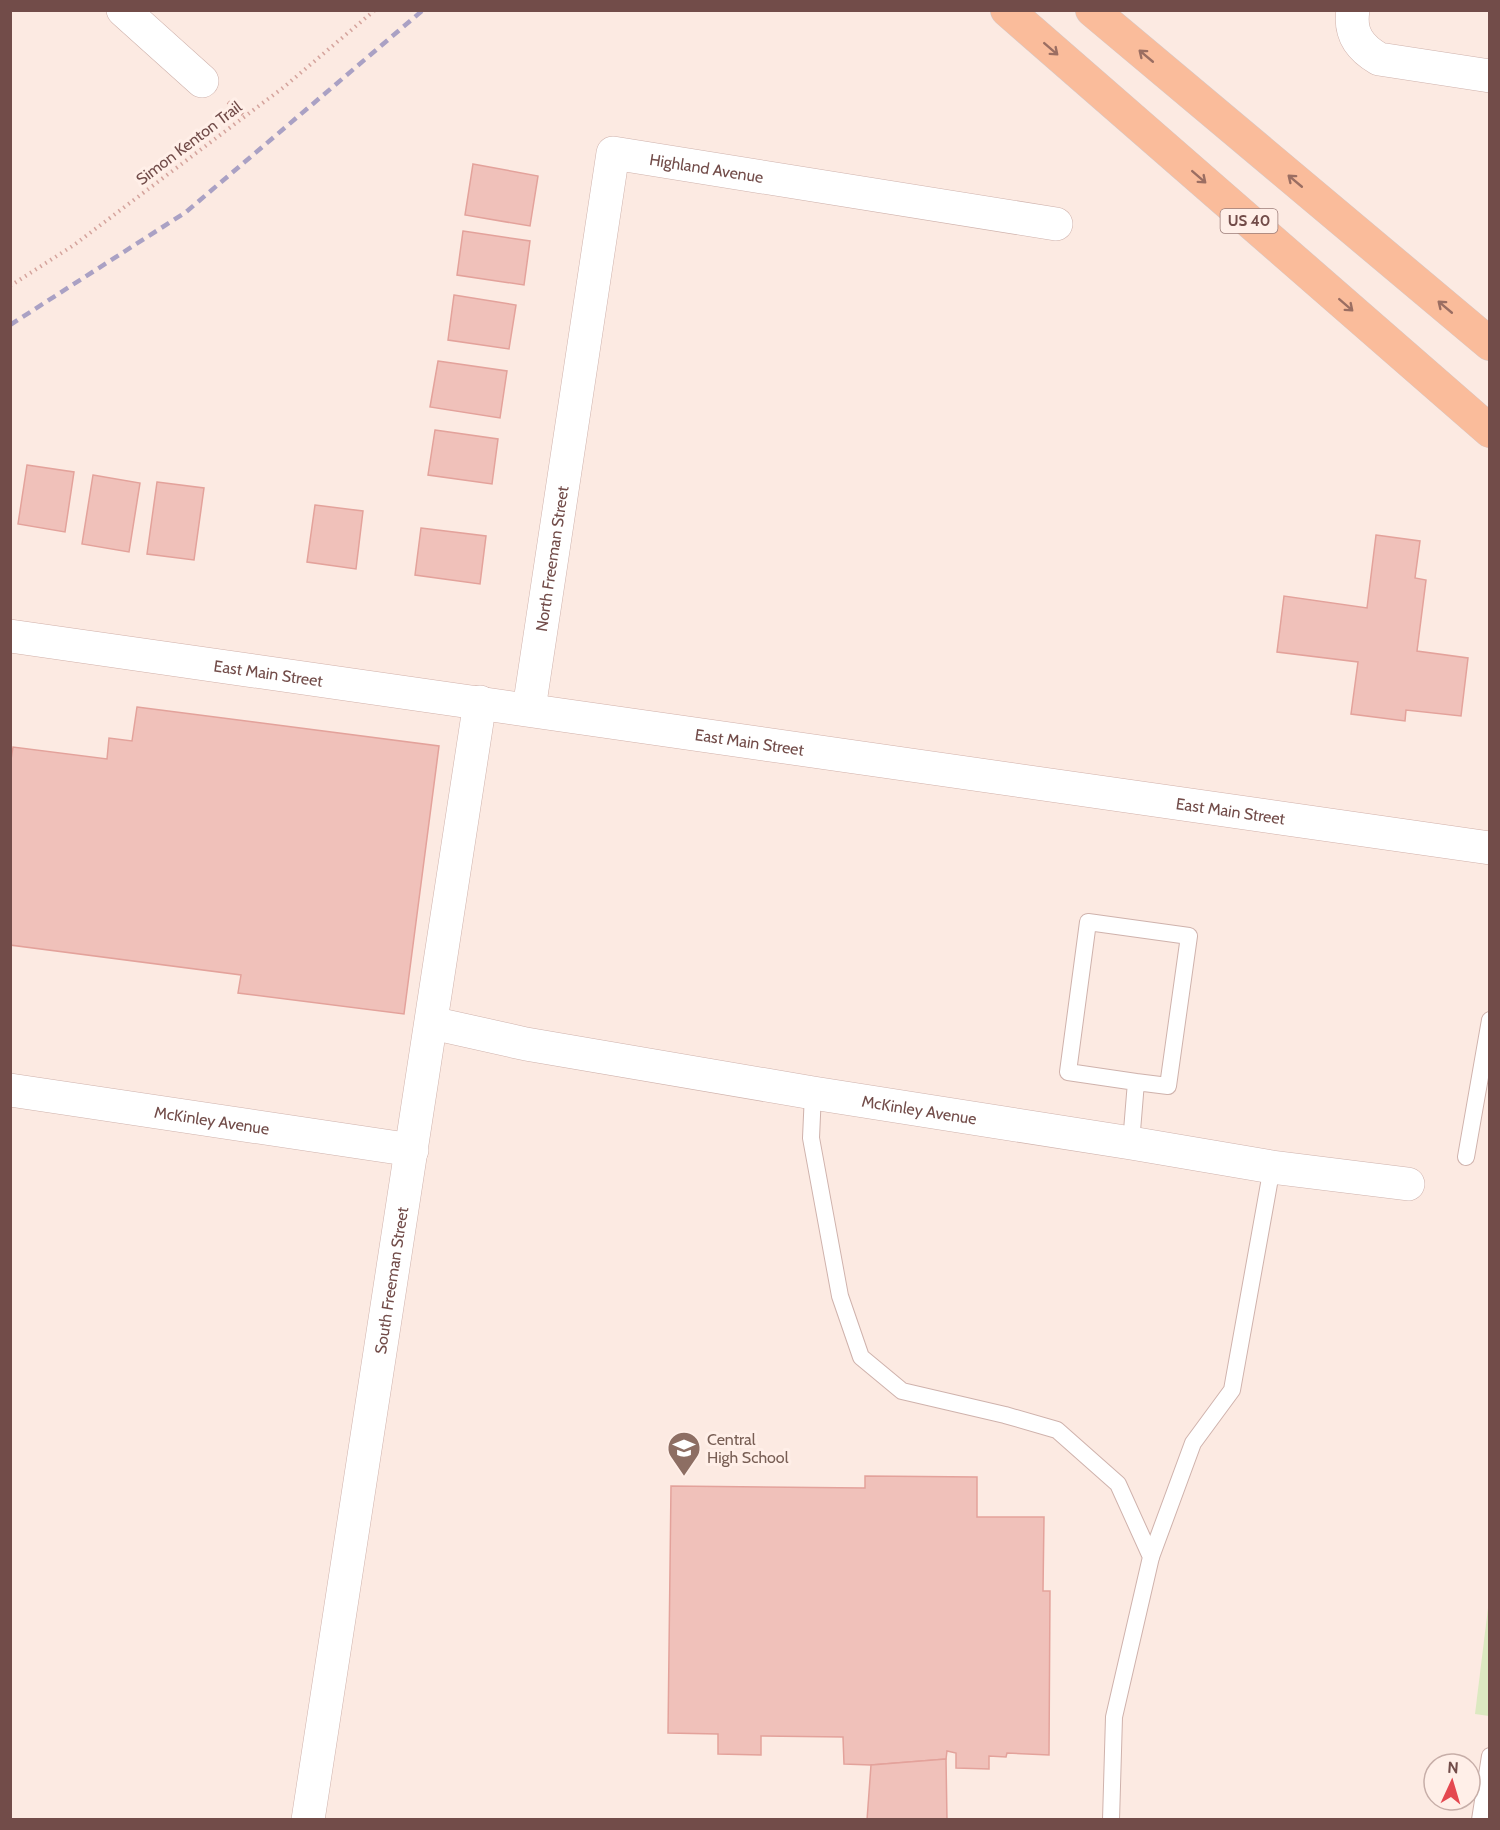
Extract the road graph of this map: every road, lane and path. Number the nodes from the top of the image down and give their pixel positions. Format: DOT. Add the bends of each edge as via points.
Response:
graph roads {
  1 [pos="123,10"];
  2 [pos="375,10"];
  3 [pos="1007,10"];
  4 [pos="1092,10"];
  5 [pos="1353,10"];
  6 [pos="1490,76"];
  7 [pos="202,81"];
  8 [pos="1056,224"];
  9 [pos="10,286"];
  10 [pos="1490,344"];
  11 [pos="574,411"];
  12 [pos="1490,431"];
  13 [pos="10,636"];
  14 [pos="480,702"];
  15 [pos="529,709"];
  16 [pos="1490,848"];
  17 [pos="1489,1022"];
  18 [pos="432,1023"];
  19 [pos="1136,1082"];
  20 [pos="10,1090"];
  21 [pos="813,1093"];
  22 [pos="1131,1143"];
  23 [pos="412,1150"];
  24 [pos="1466,1157"];
  25 [pos="1272,1167"];
  26 [pos="1407,1184"];
  27 [pos="1151,1557"];
  28 [pos="1490,1756"];
  29 [pos="308,1820"];
  30 [pos="1111,1820"];
  31 [pos="1480,1820"];
  1 -- 7 [label="street"];
  2 -- 9 [label="path, Simon Kenton Trail" via="284,87 74,245"];
  3 -- 12 [label="main road, US 40, one-way"];
  10 -- 4 [label="main road, one-way"];
  5 -- 6 [label="street" via="1356,38 1364,50 1379,59"];
  8 -- 11 [label="street, Highland Avenue" via="613,153"];
  11 -- 15 [label="street, North Freeman Street"];
  13 -- 14 [label="street, East Main Street"];
  14 -- 15 [label="street, East Main Street"];
  14 -- 18 [label="street, South Freeman Street"];
  15 -- 16 [label="street, East Main Street"];
  17 -- 24 [label="lane"];
  18 -- 21 [label="street, McKinley Avenue" via="526,1044"];
  18 -- 23 [label="street, South Freeman Street"];
  19 -- 19 [label="lane" via="1168,1086 1189,936 1088,922 1068,1072"];
  19 -- 22 [label="lane"];
  20 -- 23 [label="street, McKinley Avenue"];
  21 -- 22 [label="street, McKinley Avenue"];
  21 -- 27 [label="lane" via="811,1138 840,1296 861,1357 902,1390 1057,1430 1119,1484"];
  22 -- 25 [label="street, McKinley Avenue"];
  23 -- 29 [label="street, South Freeman Street"];
  25 -- 26 [label="street, McKinley Avenue"];
  25 -- 27 [label="lane" via="1232,1390 1193,1443"];
  27 -- 30 [label="lane" via="1114,1718"];
  28 -- 31 [label="lane"];
}
